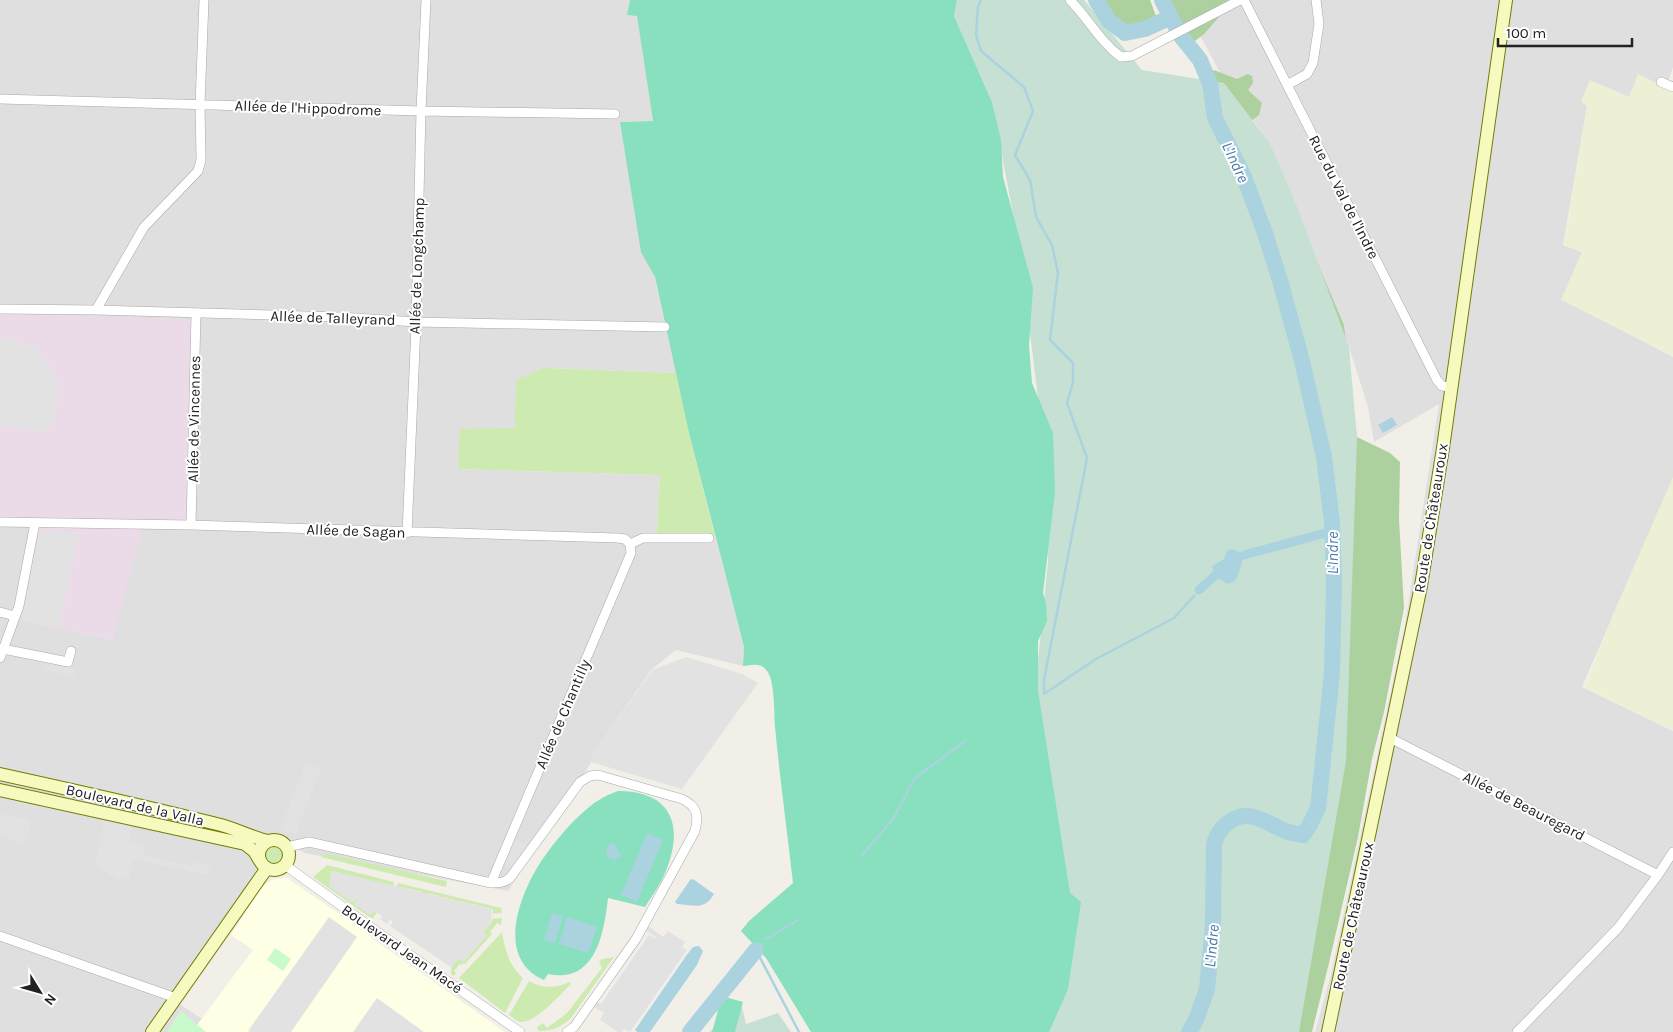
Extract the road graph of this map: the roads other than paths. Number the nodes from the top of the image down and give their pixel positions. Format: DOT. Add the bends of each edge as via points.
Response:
graph roads {
  1 [pos="204,0"];
  2 [pos="426,0"];
  3 [pos="1070,0"];
  4 [pos="1242,0"];
  5 [pos="1316,0"];
  6 [pos="1506,0"];
  7 [pos="1661,82"];
  8 [pos="1287,85"];
  9 [pos="1673,87"];
  10 [pos="0,99"];
  11 [pos="200,104"];
  12 [pos="421,111"];
  13 [pos="615,114"];
  14 [pos="0,310"];
  15 [pos="96,310"];
  16 [pos="196,313"];
  17 [pos="416,322"];
  18 [pos="665,327"];
  19 [pos="1450,388"];
  20 [pos="0,522"];
  21 [pos="35,523"];
  22 [pos="191,525"];
  23 [pos="407,533"];
  24 [pos="709,538"];
  25 [pos="630,544"];
  26 [pos="0,612"];
  27 [pos="16,616"];
  28 [pos="71,651"];
  29 [pos="2,654"];
  30 [pos="1390,738"];
  31 [pos="0,774"];
  32 [pos="0,790"];
  33 [pos="268,841"];
  34 [pos="287,847"];
  35 [pos="1673,852"];
  36 [pos="264,864"];
  37 [pos="285,865"];
  38 [pos="1658,875"];
  39 [pos="491,883"];
  40 [pos="1,940"];
  41 [pos="176,998"];
  42 [pos="152,1032"];
  43 [pos="520,1032"];
  44 [pos="567,1032"];
  45 [pos="1328,1032"];
  46 [pos="1517,1032"];
  1 -- 11 [label="street"];
  2 -- 12 [label="street, Allée de Longchamp"];
  3 -- 4 [label="street" via="1110,49 1121,57 1132,56"];
  4 -- 8 [label="street, Rue du Val de l'Indre"];
  5 -- 8 [label="street" via="1319,24 1313,63 1307,74"];
  6 -- 19 [label="street, Route de Châteauroux"];
  7 -- 9 [label="street"];
  8 -- 19 [label="street, Rue du Val de l'Indre" via="1437,380"];
  10 -- 11 [label="street, Allée de l'Hippodrome"];
  11 -- 12 [label="street, Allée de l'Hippodrome"];
  11 -- 15 [label="street" via="201,160 198,170 144,228"];
  12 -- 13 [label="street, Allée de l'Hippodrome"];
  12 -- 17 [label="street, Allée de Longchamp"];
  14 -- 15 [label="street, Allée de Talleyrand"];
  15 -- 16 [label="street, Allée de Talleyrand"];
  16 -- 17 [label="street, Allée de Talleyrand"];
  16 -- 22 [label="street, Allée de Vincennes"];
  17 -- 18 [label="street, Allée de Talleyrand"];
  17 -- 23 [label="street, Allée de Longchamp"];
  19 -- 30 [label="street, Route de Châteauroux" via="1421,586"];
  20 -- 21 [label="street, Allée de Sagan"];
  21 -- 22 [label="street, Allée de Sagan"];
  21 -- 27 [label="street"];
  22 -- 23 [label="street, Allée de Sagan"];
  23 -- 25 [label="street, Allée de Sagan" via="617,538"];
  24 -- 25 [label="street, Allée de Sagan" via="643,538"];
  25 -- 39 [label="street, Allée de Chantilly" via="631,553"];
  26 -- 27 [label="street"];
  27 -- 29 [label="street"];
  28 -- 29 [label="street" via="68,662"];
  30 -- 38 [label="street, Allée de Beauregard"];
  30 -- 45 [label="street, Route de Châteauroux"];
  31 -- 33 [label="street, Boulevard de la Valla" via="138,804 233,828"];
  32 -- 36 [label="street, Boulevard de la Valla" via="245,844"];
  33 -- 34 [label="street" via="276,840"];
  33 -- 36 [label="street" via="261,847 259,856"];
  34 -- 37 [label="street" via="289,856"];
  34 -- 39 [label="street" via="308,842"];
  35 -- 38 [label="street"];
  36 -- 37 [label="street" via="276,870"];
  36 -- 41 [label="street"];
  37 -- 43 [label="street, Boulevard Jean Macé"];
  38 -- 46 [label="street" via="1618,928"];
  39 -- 44 [label="street" via="510,878 580,782 590,776 598,774 674,796 695,808 698,822 695,831 636,939 574,1027"];
  40 -- 41 [label="street"];
  41 -- 42 [label="street"];
}
